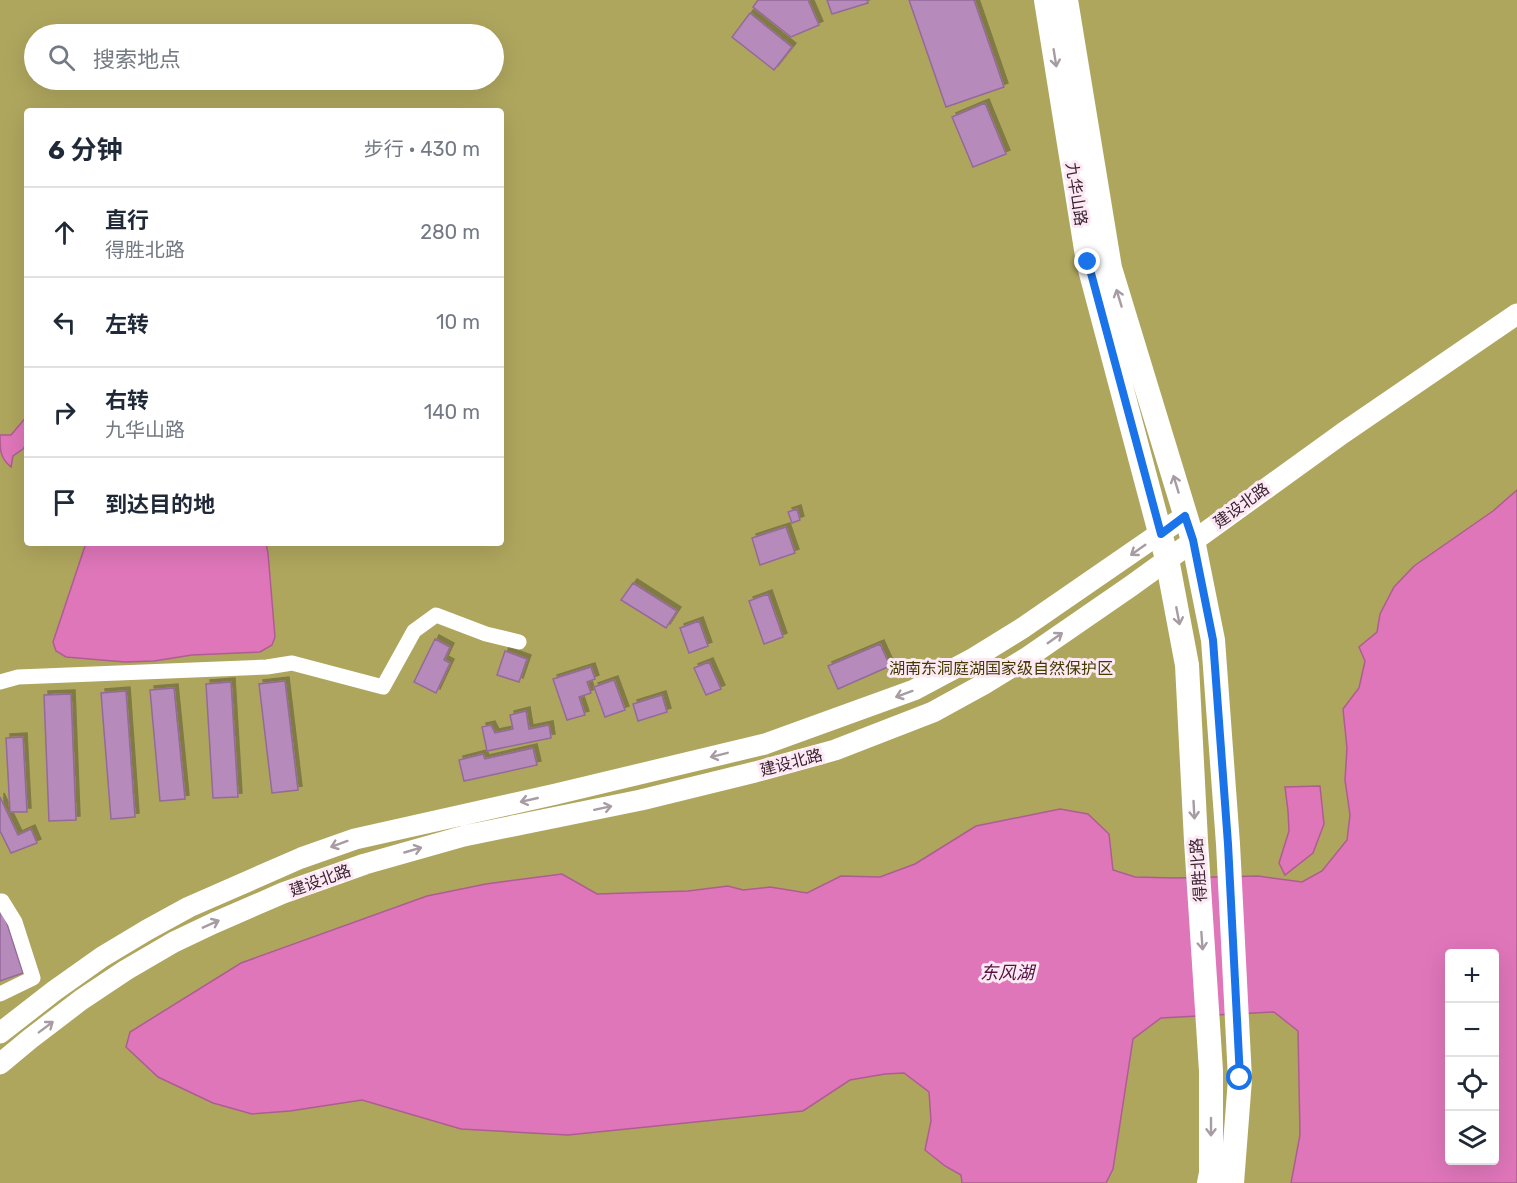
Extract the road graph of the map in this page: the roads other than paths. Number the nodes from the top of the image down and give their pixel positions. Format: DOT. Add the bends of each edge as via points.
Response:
graph roads {
  1 [pos="1046,0"];
  2 [pos="1066,0"];
  3 [pos="1517,314"];
  4 [pos="1185,516"];
  5 [pos="1161,534"];
  6 [pos="1193,540"];
  7 [pos="1167,559"];
  8 [pos="519,642"];
  9 [pos="0,682"];
  10 [pos="0,901"];
  11 [pos="0,994"];
  12 [pos="0,1033"];
  13 [pos="0,1064"];
  14 [pos="1209,1183"];
  15 [pos="1232,1183"];
  1 -- 5 [label="main road, 九华山路, one-way" via="1088,262"];
  4 -- 2 [label="main road, 九华山路, one-way" via="1110,268"];
  3 -- 6 [label="main road, 建设北路"];
  4 -- 5 [label="main road"];
  4 -- 6 [label="main road, 九华山路"];
  5 -- 7 [label="main road, 九华山路"];
  5 -- 12 [label="main road, one-way" via="1021,629 914,690 765,744 355,839 301,858 189,907 147,930 63,984"];
  6 -- 7 [label="main road, 建设北路"];
  6 -- 15 [label="main road, 得胜北路" via="1213,640 1228,844 1240,1078"];
  13 -- 7 [label="main road, 建设北路, one-way" via="126,970 174,942 284,893 365,864 464,836 641,800 835,750 933,712 1028,657"];
  7 -- 14 [label="main road, 得胜北路, one-way" via="1187,665 1211,1071"];
  8 -- 9 [label="street" via="436,615 414,631 383,687 292,663"];
  10 -- 11 [label="street" via="15,922 33,978"];
}
